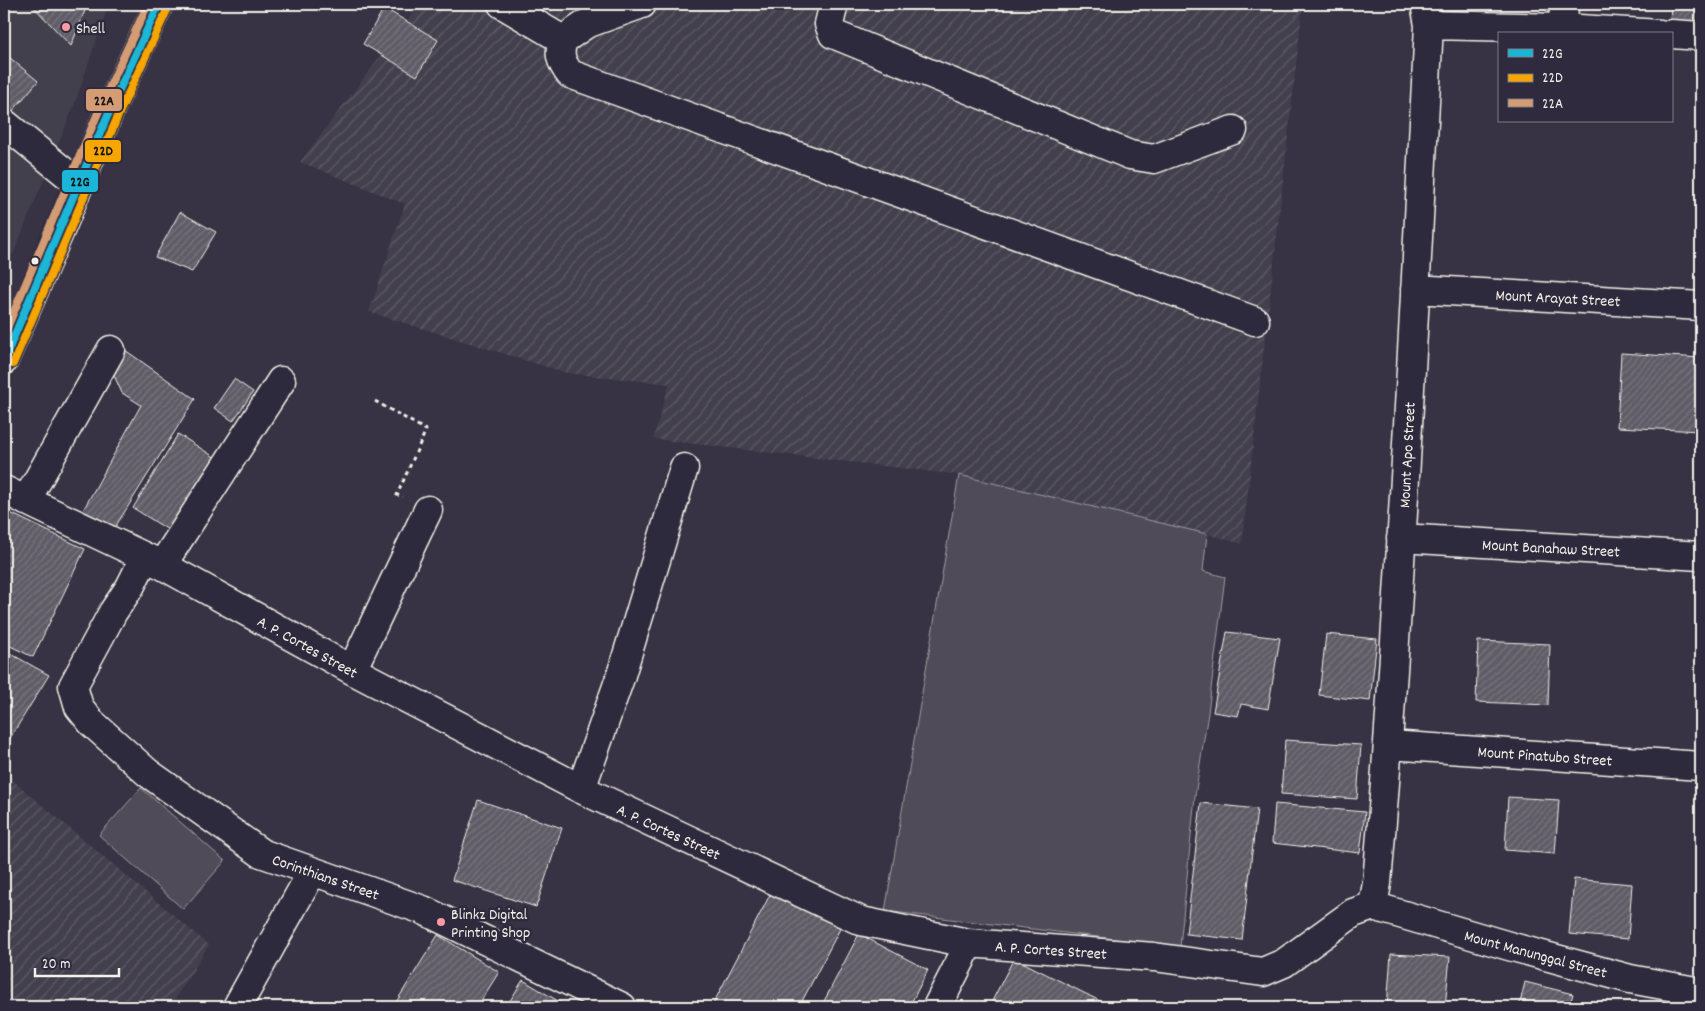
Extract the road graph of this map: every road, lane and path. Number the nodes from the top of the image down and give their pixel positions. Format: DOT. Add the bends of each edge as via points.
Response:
graph roads {
  1 [pos="159,4"];
  2 [pos="502,4"];
  3 [pos="642,4"];
  4 [pos="834,4"];
  5 [pos="1427,14"];
  6 [pos="1564,16"];
  7 [pos="1649,32"];
  8 [pos="1672,34"];
  9 [pos="1701,36"];
  10 [pos="564,40"];
  11 [pos="4,123"];
  12 [pos="1233,130"];
  13 [pos="79,184"];
  14 [pos="1415,288"];
  15 [pos="1701,306"];
  16 [pos="1256,321"];
  17 [pos="111,350"];
  18 [pos="4,360"];
  19 [pos="281,381"];
  20 [pos="375,402"];
  21 [pos="684,468"];
  22 [pos="15,496"];
  23 [pos="428,510"];
  24 [pos="1401,538"];
  25 [pos="1701,556"];
  26 [pos="153,561"];
  27 [pos="352,670"];
  28 [pos="1389,745"];
  29 [pos="1701,766"];
  30 [pos="581,789"];
  31 [pos="312,872"];
  32 [pos="1373,906"];
  33 [pos="968,943"];
  34 [pos="1701,992"];
  35 [pos="237,1007"];
  36 [pos="622,1007"];
  37 [pos="937,1007"];
  1 -- 13 [label="street"];
  2 -- 10 [label="street"];
  3 -- 10 [label="street" via="586,24"];
  4 -- 12 [label="street" via="829,24 833,34 1130,155 1154,159"];
  5 -- 6 [label="street"];
  5 -- 14 [label="street, Mount Apo Street"];
  6 -- 7 [label="street"];
  8 -- 9 [label="street"];
  10 -- 16 [label="street" via="559,51 570,74"];
  11 -- 13 [label="street"];
  13 -- 18 [label="street"];
  14 -- 15 [label="street, Mount Arayat Street"];
  14 -- 24 [label="street, Mount Apo Street"];
  17 -- 22 [label="street"];
  19 -- 26 [label="street"];
  20 -- 23 [label="path" via="426,430 398,495"];
  21 -- 30 [label="street" via="621,675"];
  22 -- 26 [label="street, A. P. Cortes Street"];
  23 -- 27 [label="street"];
  24 -- 25 [label="street, Mount Banahaw Street"];
  24 -- 28 [label="street, Mount Apo Street"];
  26 -- 27 [label="street, A. P. Cortes Street"];
  26 -- 31 [label="street, Corinthians Street" via="113,612 73,686 80,707 92,723 148,773 261,854"];
  27 -- 30 [label="street, A. P. Cortes Street"];
  28 -- 29 [label="street, Mount Pinatubo Street"];
  28 -- 32 [label="street, Mount Apo Street"];
  30 -- 33 [label="street, A. P. Cortes Street" via="861,921"];
  31 -- 35 [label="street"];
  31 -- 36 [label="street, Corinthians Street" via="422,910"];
  32 -- 33 [label="street, A. P. Cortes Street" via="1353,913 1284,963 1263,972 1154,957"];
  32 -- 34 [label="street, Mount Manunggal Street" via="1630,979"];
  33 -- 37 [label="street"];
}
